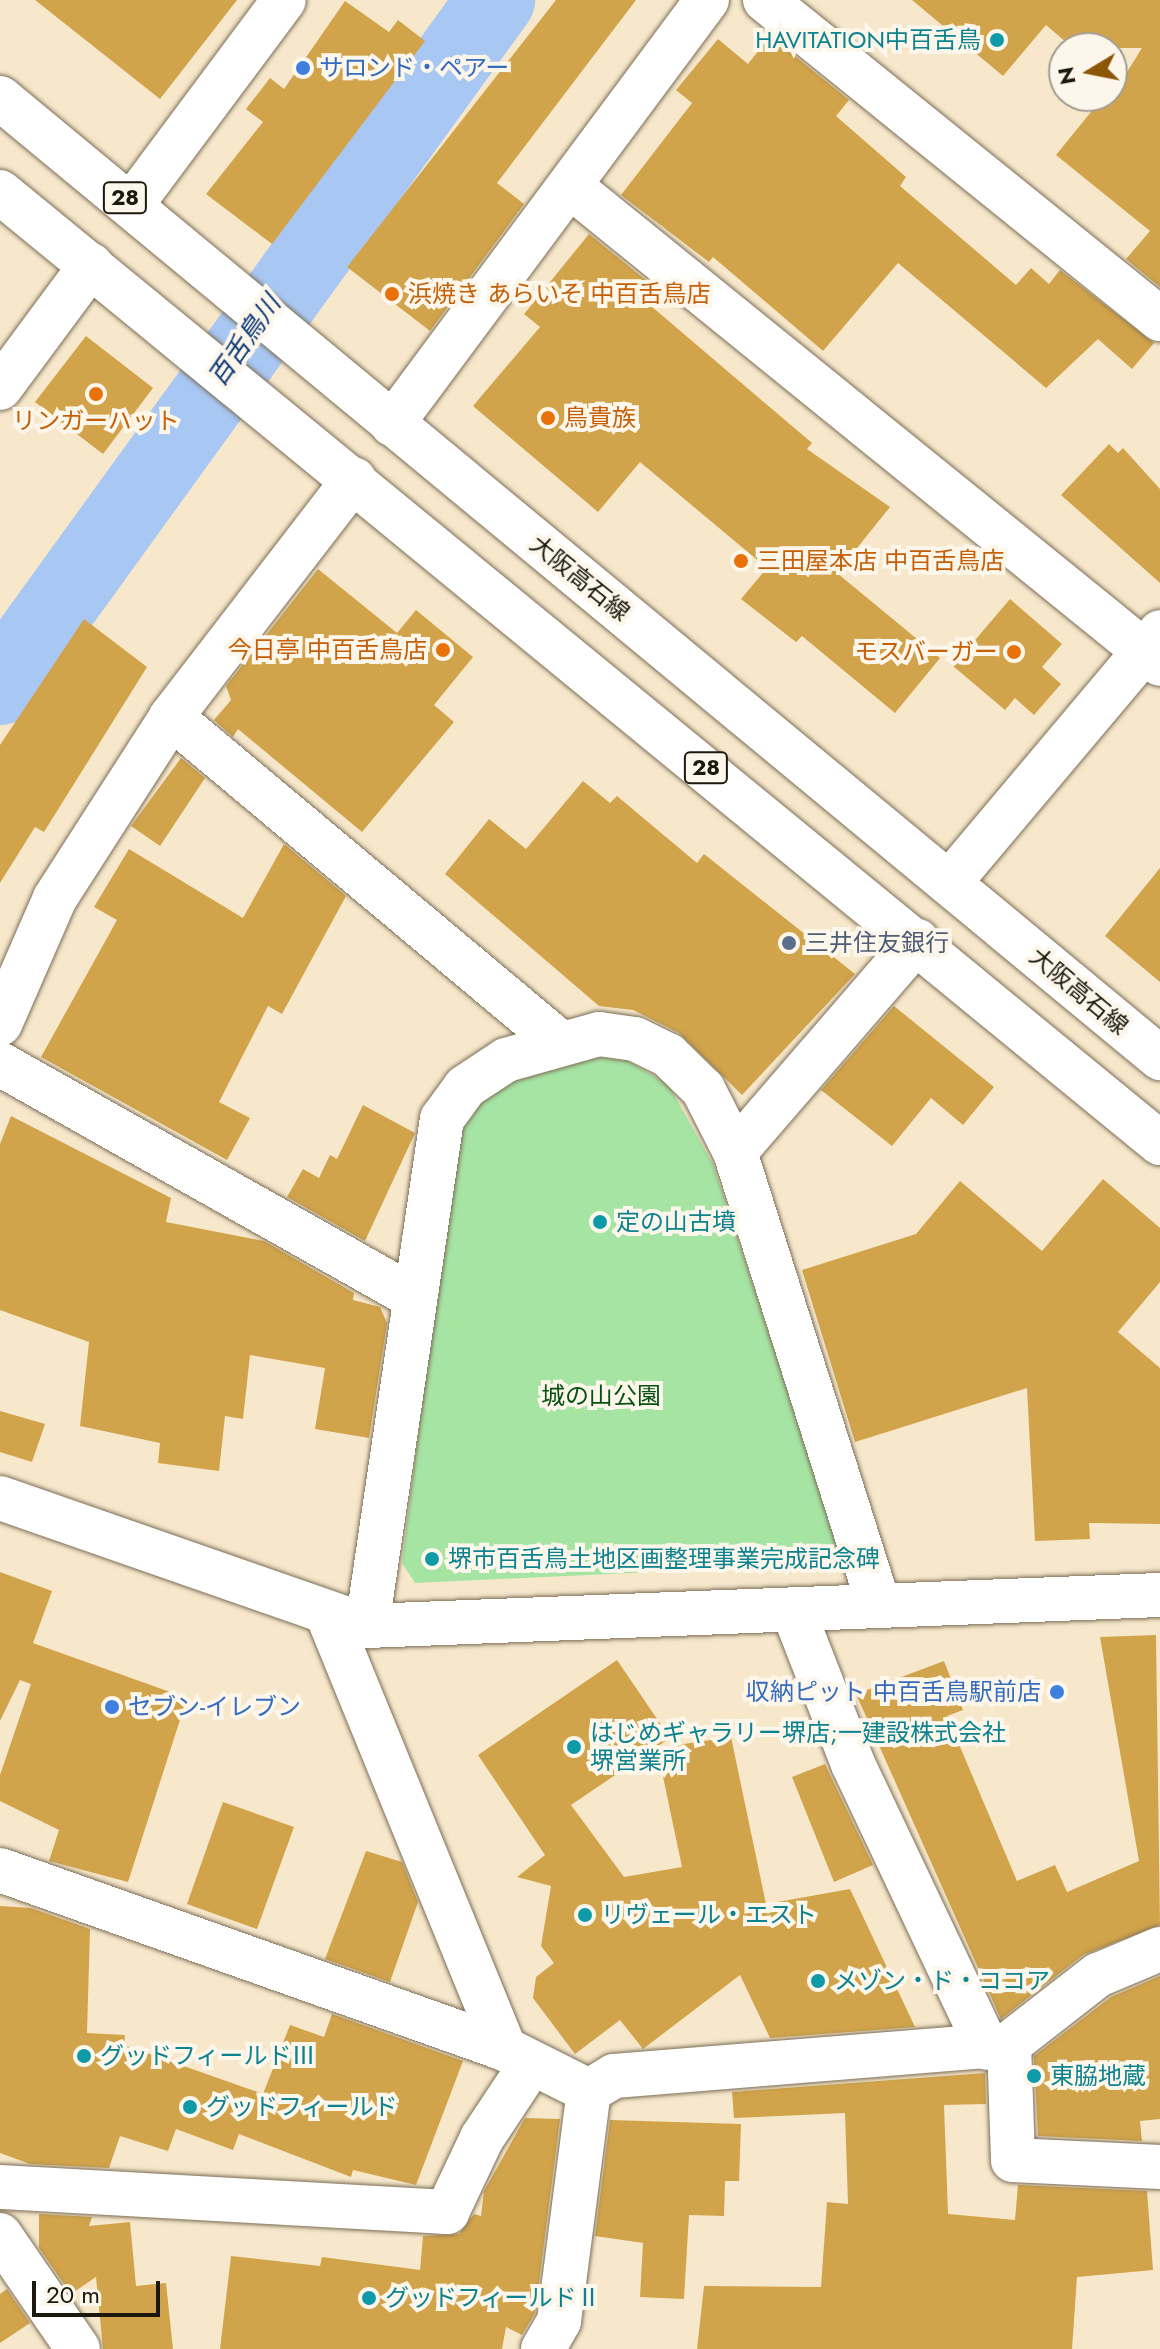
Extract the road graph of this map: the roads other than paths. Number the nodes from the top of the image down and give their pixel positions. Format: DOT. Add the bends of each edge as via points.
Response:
graph roads {
  1 [pos="284,0"];
  2 [pos="707,0"];
  3 [pos="765,0"];
  4 [pos="0,98"];
  5 [pos="570,186"];
  6 [pos="0,192"];
  7 [pos="132,204"];
  8 [pos="91,265"];
  9 [pos="1160,319"];
  10 [pos="0,388"];
  11 [pos="392,424"];
  12 [pos="354,479"];
  13 [pos="1155,649"];
  14 [pos="171,717"];
  15 [pos="949,883"];
  16 [pos="917,941"];
  17 [pos="0,1024"];
  18 [pos="558,1041"];
  19 [pos="1160,1058"];
  20 [pos="0,1064"];
  21 [pos="1160,1143"];
  22 [pos="735,1152"];
  23 [pos="415,1298"];
  24 [pos="0,1498"];
  25 [pos="1160,1595"];
  26 [pos="879,1606"];
  27 [pos="793,1610"];
  28 [pos="347,1621"];
  29 [pos="0,1870"];
  30 [pos="1160,1949"];
  31 [pos="998,2046"];
  32 [pos="518,2057"];
  33 [pos="589,2091"];
  34 [pos="1160,2167"];
  35 [pos="0,2187"];
  36 [pos="0,2235"];
  37 [pos="77,2349"];
  38 [pos="543,2349"];
  1 -- 7 [label="street"];
  2 -- 5 [label="street"];
  3 -- 9 [label="street"];
  4 -- 7 [label="street, 大阪高石線 / 28"];
  5 -- 11 [label="street"];
  5 -- 13 [label="street"];
  6 -- 8 [label="street, 28"];
  7 -- 11 [label="street, 大阪高石線 / 28" via="243,304"];
  8 -- 10 [label="street"];
  8 -- 12 [label="street, 28"];
  11 -- 15 [label="street, 大阪高石線 / 28"];
  12 -- 14 [label="street"];
  12 -- 16 [label="street, 28"];
  13 -- 15 [label="street"];
  14 -- 17 [label="street" via="55,898"];
  14 -- 18 [label="street"];
  15 -- 19 [label="street, 大阪高石線 / 28"];
  16 -- 21 [label="street, 28"];
  16 -- 22 [label="street"];
  18 -- 22 [label="street" via="611,1036 668,1055 703,1089"];
  18 -- 23 [label="street" via="506,1060 465,1087 442,1119"];
  20 -- 23 [label="street"];
  22 -- 26 [label="street"];
  23 -- 28 [label="street"];
  24 -- 28 [label="street"];
  25 -- 26 [label="street"];
  26 -- 27 [label="street"];
  27 -- 28 [label="street"];
  27 -- 31 [label="street" via="853,1764"];
  28 -- 32 [label="street"];
  29 -- 32 [label="street"];
  30 -- 31 [label="street" via="1098,1975"];
  31 -- 33 [label="street" via="614,2076"];
  31 -- 34 [label="street" via="1013,2160"];
  32 -- 33 [label="street"];
  32 -- 35 [label="street" via="447,2212"];
  33 -- 38 [label="street" via="559,2321"];
  36 -- 37 [label="street"];
}
